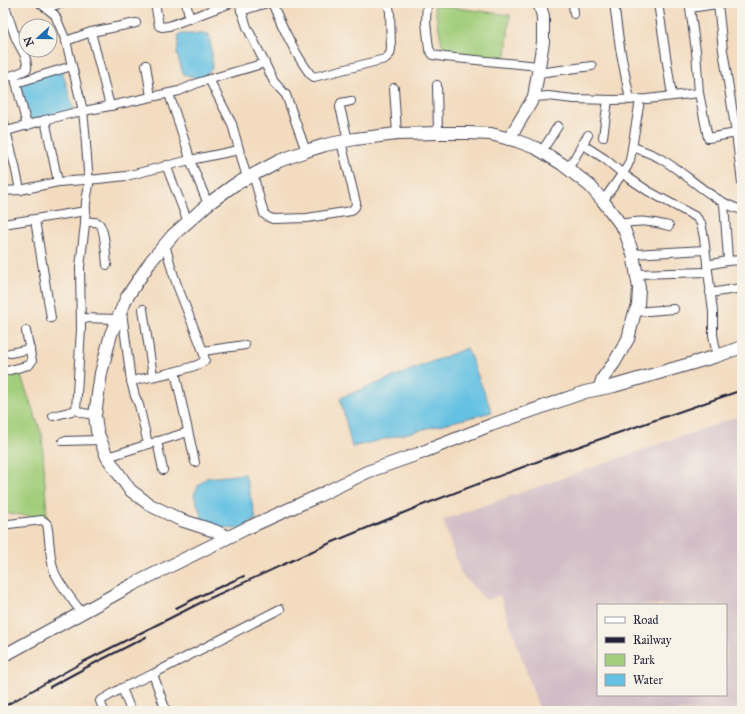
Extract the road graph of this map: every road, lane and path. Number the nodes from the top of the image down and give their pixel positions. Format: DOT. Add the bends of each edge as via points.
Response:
graph roads {
  1 [pos="4,3"];
  2 [pos="64,3"];
  3 [pos="155,3"];
  4 [pos="186,3"];
  5 [pos="231,3"];
  6 [pos="267,3"];
  7 [pos="272,3"];
  8 [pos="388,3"];
  9 [pos="427,3"];
  10 [pos="539,3"];
  11 [pos="573,3"];
  12 [pos="614,3"];
  13 [pos="658,3"];
  14 [pos="721,4"];
  15 [pos="43,5"];
  16 [pos="690,6"];
  17 [pos="240,7"];
  18 [pos="574,14"];
  19 [pos="190,18"];
  20 [pos="136,23"];
  21 [pos="91,32"];
  22 [pos="66,40"];
  23 [pos="265,63"];
  24 [pos="146,65"];
  25 [pos="72,66"];
  26 [pos="592,66"];
  27 [pos="539,70"];
  28 [pos="3,78"];
  29 [pos="15,79"];
  30 [pos="209,80"];
  31 [pos="437,85"];
  32 [pos="394,88"];
  33 [pos="699,93"];
  34 [pos="169,94"];
  35 [pos="672,96"];
  36 [pos="151,97"];
  37 [pos="534,97"];
  38 [pos="608,100"];
  39 [pos="630,100"];
  40 [pos="640,100"];
  41 [pos="351,101"];
  42 [pos="110,106"];
  43 [pos="83,111"];
  44 [pos="45,120"];
  45 [pos="4,126"];
  46 [pos="27,126"];
  47 [pos="558,126"];
  48 [pos="438,132"];
  49 [pos="739,133"];
  50 [pos="397,134"];
  51 [pos="588,135"];
  52 [pos="603,137"];
  53 [pos="509,138"];
  54 [pos="345,141"];
  55 [pos="582,144"];
  56 [pos="633,147"];
  57 [pos="239,150"];
  58 [pos="306,151"];
  59 [pos="542,152"];
  60 [pos="190,160"];
  61 [pos="166,165"];
  62 [pos="568,169"];
  63 [pos="623,174"];
  64 [pos="250,176"];
  65 [pos="89,180"];
  66 [pos="58,182"];
  67 [pos="742,183"];
  68 [pos="20,190"];
  69 [pos="3,191"];
  70 [pos="603,201"];
  71 [pos="724,203"];
  72 [pos="208,204"];
  73 [pos="742,210"];
  74 [pos="86,212"];
  75 [pos="35,220"];
  76 [pos="85,222"];
  77 [pos="188,222"];
  78 [pos="3,224"];
  79 [pos="620,224"];
  80 [pos="669,226"];
  81 [pos="165,244"];
  82 [pos="705,250"];
  83 [pos="633,254"];
  84 [pos="742,260"];
  85 [pos="727,262"];
  86 [pos="107,265"];
  87 [pos="707,268"];
  88 [pos="636,274"];
  89 [pos="742,288"];
  90 [pos="710,293"];
  91 [pos="143,309"];
  92 [pos="674,309"];
  93 [pos="635,312"];
  94 [pos="119,314"];
  95 [pos="51,318"];
  96 [pos="81,318"];
  97 [pos="26,331"];
  98 [pos="245,345"];
  99 [pos="742,347"];
  100 [pos="30,349"];
  101 [pos="203,351"];
  102 [pos="10,353"];
  103 [pos="716,356"];
  104 [pos="3,372"];
  105 [pos="175,372"];
  106 [pos="153,376"];
  107 [pos="130,381"];
  108 [pos="599,389"];
  109 [pos="76,410"];
  110 [pos="95,415"];
  111 [pos="53,416"];
  112 [pos="188,432"];
  113 [pos="100,440"];
  114 [pos="63,441"];
  115 [pos="157,441"];
  116 [pos="148,444"];
  117 [pos="107,457"];
  118 [pos="195,462"];
  119 [pos="163,470"];
  120 [pos="9,524"];
  121 [pos="228,537"];
  122 [pos="280,609"];
  123 [pos="82,613"];
  124 [pos="3,656"];
  125 [pos="153,674"];
  126 [pos="122,688"];
  127 [pos="104,711"];
  128 [pos="131,711"];
  129 [pos="166,711"];
  1 -- 29 [label="street" via="27,64 27,69"];
  2 -- 15 [label="street"];
  3 -- 19 [label="street" via="159,26 169,26"];
  4 -- 19 [label="street"];
  5 -- 19 [label="street"];
  6 -- 17 [label="street"];
  7 -- 8 [label="street" via="291,45 314,77 385,59 390,54"];
  9 -- 27 [label="street" via="429,49 433,55"];
  10 -- 27 [label="street" via="543,16 544,42"];
  11 -- 18 [label="street"];
  12 -- 39 [label="street"];
  13 -- 35 [label="street"];
  14 -- 16 [label="street"];
  14 -- 49 [label="street" via="723,50"];
  15 -- 22 [label="street" via="55,15"];
  16 -- 33 [label="street"];
  17 -- 23 [label="street"];
  20 -- 21 [label="street"];
  21 -- 22 [label="street"];
  21 -- 42 [label="street"];
  22 -- 25 [label="street"];
  23 -- 30 [label="street"];
  23 -- 58 [label="street" via="274,82 286,95"];
  24 -- 36 [label="street"];
  25 -- 29 [label="street"];
  25 -- 43 [label="street"];
  26 -- 27 [label="street"];
  27 -- 37 [label="street"];
  28 -- 29 [label="street"];
  29 -- 46 [label="street"];
  30 -- 34 [label="street"];
  30 -- 57 [label="street" via="232,124"];
  31 -- 48 [label="street"];
  32 -- 50 [label="street"];
  33 -- 35 [label="street"];
  33 -- 49 [label="street" via="708,138"];
  34 -- 36 [label="street"];
  34 -- 60 [label="street"];
  35 -- 40 [label="street"];
  36 -- 42 [label="street"];
  37 -- 38 [label="street"];
  37 -- 53 [label="street"];
  38 -- 39 [label="street"];
  38 -- 52 [label="street"];
  39 -- 40 [label="street"];
  40 -- 56 [label="street"];
  41 -- 54 [label="street" via="341,103 340,107"];
  42 -- 43 [label="street"];
  43 -- 44 [label="street"];
  43 -- 65 [label="street"];
  44 -- 46 [label="street"];
  44 -- 66 [label="street"];
  45 -- 46 [label="street"];
  45 -- 68 [label="street"];
  47 -- 59 [label="street"];
  48 -- 50 [label="street"];
  48 -- 53 [label="street" via="492,134"];
  49 -- 67 [label="street"];
  50 -- 54 [label="street"];
  51 -- 55 [label="street"];
  53 -- 59 [label="street"];
  54 -- 58 [label="street"];
  54 -- 64 [label="street" via="356,203 350,211 307,218 273,219 264,214"];
  55 -- 62 [label="street"];
  55 -- 63 [label="street"];
  56 -- 63 [label="street"];
  56 -- 71 [label="street" via="661,159"];
  57 -- 60 [label="street"];
  57 -- 64 [label="street"];
  58 -- 64 [label="street"];
  59 -- 62 [label="street"];
  60 -- 61 [label="street"];
  60 -- 72 [label="street"];
  61 -- 65 [label="street" via="126,176"];
  61 -- 77 [label="street"];
  62 -- 70 [label="street" via="590,186"];
  63 -- 70 [label="street"];
  63 -- 82 [label="street" via="696,217 703,227"];
  64 -- 72 [label="street"];
  65 -- 66 [label="street"];
  65 -- 74 [label="street"];
  66 -- 68 [label="street"];
  68 -- 69 [label="street"];
  70 -- 79 [label="street"];
  71 -- 73 [label="street"];
  71 -- 85 [label="street"];
  72 -- 77 [label="street"];
  74 -- 75 [label="street"];
  74 -- 76 [label="street"];
  75 -- 78 [label="street"];
  75 -- 95 [label="street"];
  76 -- 86 [label="street" via="101,225"];
  76 -- 96 [label="street" via="80,267"];
  77 -- 81 [label="street"];
  79 -- 80 [label="street" via="643,221"];
  79 -- 83 [label="street"];
  81 -- 94 [label="street" via="127,297"];
  81 -- 101 [label="street" via="177,285"];
  82 -- 83 [label="street"];
  82 -- 87 [label="street"];
  83 -- 88 [label="street"];
  84 -- 85 [label="street"];
  85 -- 87 [label="street"];
  87 -- 88 [label="street"];
  87 -- 90 [label="street"];
  88 -- 93 [label="street" via="639,288"];
  89 -- 90 [label="street"];
  90 -- 103 [label="street"];
  91 -- 106 [label="street"];
  92 -- 93 [label="street"];
  93 -- 108 [label="street" via="628,339 603,378"];
  94 -- 96 [label="street"];
  94 -- 107 [label="street"];
  94 -- 110 [label="street" via="101,373"];
  96 -- 109 [label="street"];
  97 -- 100 [label="street"];
  98 -- 101 [label="street"];
  99 -- 103 [label="street"];
  100 -- 102 [label="street"];
  100 -- 104 [label="street" via="32,361 29,365"];
  101 -- 105 [label="street" via="203,363"];
  103 -- 108 [label="street"];
  105 -- 106 [label="street"];
  105 -- 112 [label="street"];
  106 -- 107 [label="street"];
  107 -- 116 [label="street" via="139,405"];
  108 -- 121 [label="street" via="491,425 367,472"];
  109 -- 110 [label="street"];
  109 -- 111 [label="street"];
  110 -- 113 [label="street"];
  112 -- 115 [label="street"];
  112 -- 118 [label="street"];
  113 -- 114 [label="street"];
  113 -- 117 [label="street"];
  115 -- 116 [label="street"];
  115 -- 119 [label="street"];
  116 -- 117 [label="street"];
  117 -- 121 [label="street" via="130,490 150,505 181,520"];
  120 -- 123 [label="street" via="42,520 47,524 54,570 58,580"];
  121 -- 123 [label="street"];
  122 -- 125 [label="street"];
  123 -- 124 [label="street"];
  125 -- 126 [label="street"];
  125 -- 129 [label="street"];
  126 -- 127 [label="street" via="100,701"];
  126 -- 128 [label="street"];
}
